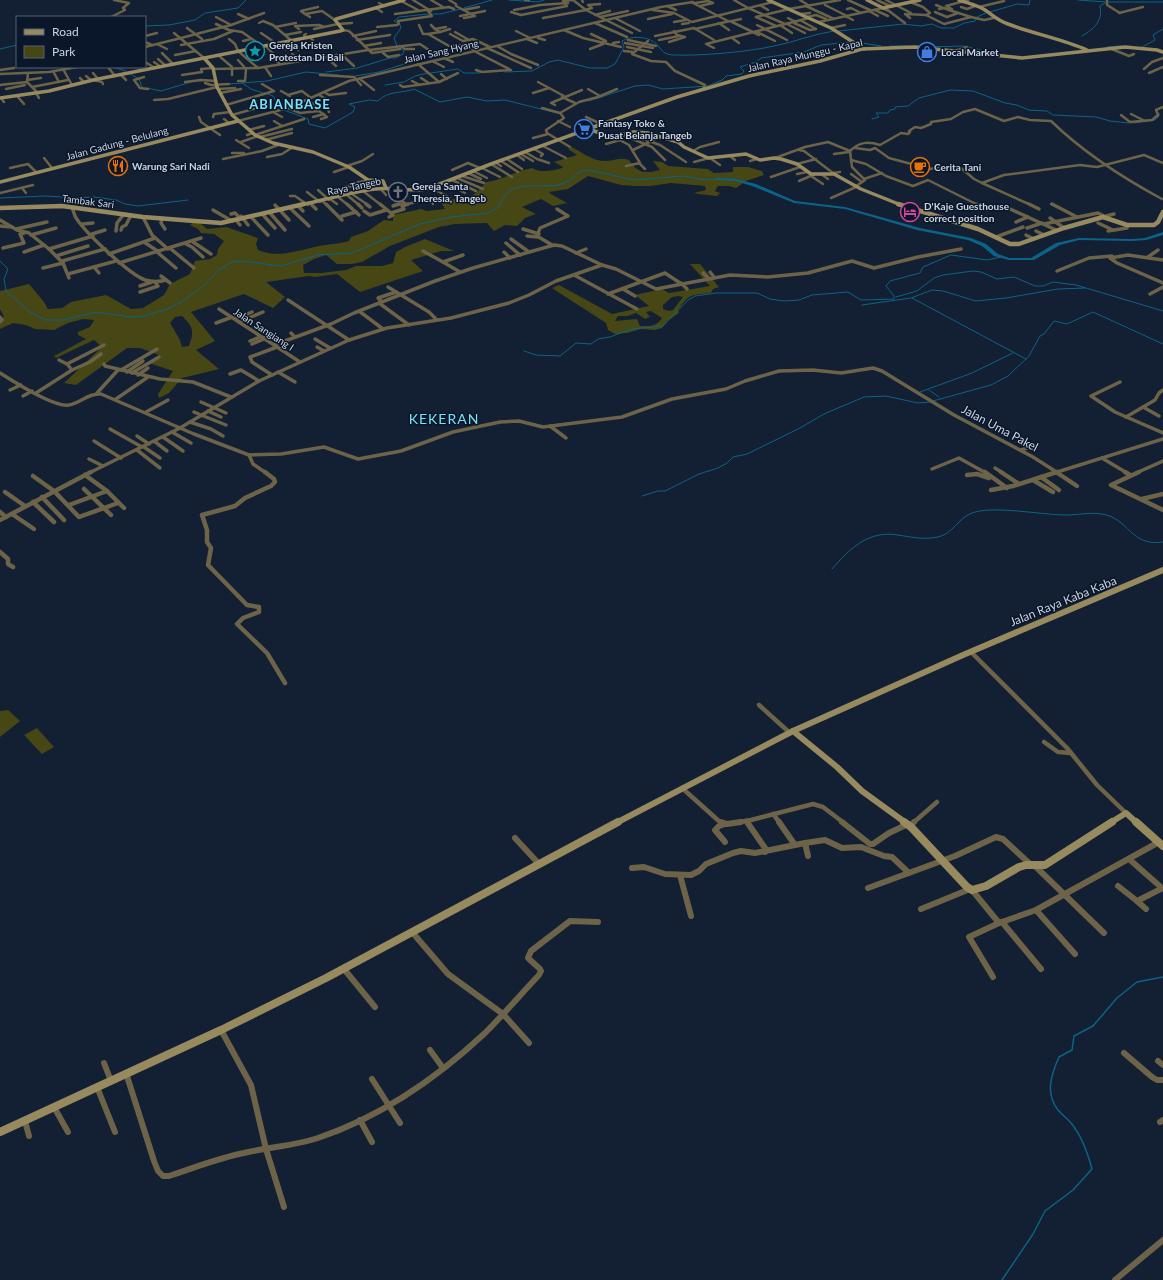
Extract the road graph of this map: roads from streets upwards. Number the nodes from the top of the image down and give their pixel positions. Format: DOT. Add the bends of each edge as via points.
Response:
graph roads {
  1 [pos="114,0"];
  2 [pos="403,0"];
  3 [pos="413,0"];
  4 [pos="431,0"];
  5 [pos="449,0"];
  6 [pos="525,0"];
  7 [pos="529,0"];
  8 [pos="594,0"];
  9 [pos="688,0"];
  10 [pos="734,0"];
  11 [pos="768,0"];
  12 [pos="800,0"];
  13 [pos="840,0"];
  14 [pos="848,0"];
  15 [pos="867,0"];
  16 [pos="877,0"];
  17 [pos="886,0"];
  18 [pos="920,0"];
  19 [pos="968,0"];
  20 [pos="559,1"];
  21 [pos="565,1"];
  22 [pos="574,1"];
  23 [pos="779,1"];
  24 [pos="808,1"];
  25 [pos="910,1"];
  26 [pos="961,1"];
  27 [pos="988,1"];
  28 [pos="1004,1"];
  29 [pos="1107,1"];
  30 [pos="773,2"];
  31 [pos="378,3"];
  32 [pos="694,3"];
  33 [pos="814,4"];
  34 [pos="901,4"];
  35 [pos="806,5"];
  36 [pos="896,5"];
  37 [pos="919,5"];
  38 [pos="385,6"];
  39 [pos="667,6"];
  40 [pos="700,6"];
  41 [pos="760,6"];
  42 [pos="825,6"];
  43 [pos="890,6"];
  44 [pos="910,6"];
  45 [pos="934,6"];
  46 [pos="974,6"];
  47 [pos="318,7"];
  48 [pos="905,7"];
  49 [pos="961,7"];
  50 [pos="979,7"];
  51 [pos="376,8"];
  52 [pos="443,8"];
  53 [pos="748,8"];
  54 [pos="882,8"];
  55 [pos="1143,8"];
  56 [pos="454,9"];
  57 [pos="462,9"];
  58 [pos="652,9"];
  59 [pos="789,9"];
  60 [pos="847,9"];
  61 [pos="435,10"];
  62 [pos="447,10"];
  63 [pos="514,10"];
  64 [pos="586,10"];
  65 [pos="676,10"];
  66 [pos="768,10"];
  67 [pos="874,10"];
  68 [pos="950,10"];
  69 [pos="484,11"];
  70 [pos="628,11"];
  71 [pos="870,11"];
  72 [pos="382,12"];
  73 [pos="420,12"];
  74 [pos="431,12"];
  75 [pos="467,12"];
  76 [pos="511,12"];
  77 [pos="730,12"];
  78 [pos="936,12"];
  79 [pos="264,13"];
  80 [pos="441,13"];
  81 [pos="488,13"];
  82 [pos="611,13"];
  83 [pos="810,13"];
  84 [pos="861,13"];
  85 [pos="958,13"];
  86 [pos="238,14"];
  87 [pos="305,14"];
  88 [pos="326,14"];
  89 [pos="395,14"];
  90 [pos="471,14"];
  91 [pos="675,14"];
  92 [pos="801,14"];
  93 [pos="912,14"];
  94 [pos="926,14"];
  95 [pos="319,15"];
  96 [pos="594,15"];
  97 [pos="737,15"];
  98 [pos="764,15"];
  99 [pos="113,16"];
  100 [pos="474,16"];
  101 [pos="718,16"];
  102 [pos="846,16"];
  103 [pos="878,16"];
  104 [pos="888,16"];
  105 [pos="965,16"];
  106 [pos="216,17"];
  107 [pos="310,17"];
  108 [pos="600,17"];
  109 [pos="620,17"];
  110 [pos="808,17"];
  111 [pos="410,18"];
  112 [pos="464,18"];
  113 [pos="543,18"];
  114 [pos="615,18"];
  115 [pos="788,18"];
  116 [pos="910,18"];
  117 [pos="971,18"];
  118 [pos="994,18"];
  119 [pos="249,19"];
  120 [pos="648,19"];
  121 [pos="741,19"];
  122 [pos="834,19"];
  123 [pos="957,19"];
  124 [pos="245,20"];
  125 [pos="335,20"];
  126 [pos="605,20"];
  127 [pos="686,20"];
  128 [pos="800,20"];
  129 [pos="827,20"];
  130 [pos="853,20"];
  131 [pos="730,21"];
  132 [pos="252,22"];
  133 [pos="286,22"];
  134 [pos="674,22"];
  135 [pos="795,22"];
  136 [pos="819,22"];
  137 [pos="259,23"];
  138 [pos="296,23"];
  139 [pos="352,23"];
  140 [pos="414,23"];
  141 [pos="595,23"];
  142 [pos="690,23"];
  143 [pos="719,23"];
  144 [pos="905,23"];
  145 [pos="216,24"];
  146 [pos="338,24"];
  147 [pos="580,24"];
  148 [pos="682,24"];
  149 [pos="763,24"];
  150 [pos="786,24"];
  151 [pos="230,25"];
  152 [pos="419,25"];
  153 [pos="432,25"];
  154 [pos="584,25"];
  155 [pos="757,25"];
  156 [pos="780,25"];
  157 [pos="845,25"];
  158 [pos="274,26"];
  159 [pos="776,26"];
  160 [pos="377,27"];
  161 [pos="446,27"];
  162 [pos="187,28"];
  163 [pos="201,28"];
  164 [pos="222,28"];
  165 [pos="324,28"];
  166 [pos="694,28"];
  167 [pos="769,28"];
  168 [pos="832,28"];
  169 [pos="314,29"];
  170 [pos="435,29"];
  171 [pos="764,29"];
  172 [pos="278,30"];
  173 [pos="342,30"];
  174 [pos="450,30"];
  175 [pos="564,30"];
  176 [pos="640,30"];
  177 [pos="730,30"];
  178 [pos="208,31"];
  179 [pos="233,31"];
  180 [pos="275,31"];
  181 [pos="376,31"];
  182 [pos="516,31"];
  183 [pos="440,32"];
  184 [pos="455,32"];
  185 [pos="675,32"];
  186 [pos="754,32"];
  187 [pos="792,32"];
  188 [pos="146,33"];
  189 [pos="157,33"];
  190 [pos="174,33"];
  191 [pos="261,33"];
  192 [pos="778,33"];
  193 [pos="805,33"];
  194 [pos="196,34"];
  195 [pos="428,34"];
  196 [pos="450,34"];
  197 [pos="591,34"];
  198 [pos="632,34"];
  199 [pos="149,35"];
  200 [pos="285,35"];
  201 [pos="390,35"];
  202 [pos="517,35"];
  203 [pos="759,35"];
  204 [pos="146,36"];
  205 [pos="353,36"];
  206 [pos="655,36"];
  207 [pos="679,36"];
  208 [pos="706,36"];
  209 [pos="700,37"];
  210 [pos="792,37"];
  211 [pos="181,38"];
  212 [pos="480,38"];
  213 [pos="538,38"];
  214 [pos="732,38"];
  215 [pos="202,39"];
  216 [pos="229,39"];
  217 [pos="251,39"];
  218 [pos="300,39"];
  219 [pos="472,39"];
  220 [pos="528,39"];
  221 [pos="640,39"];
  222 [pos="357,40"];
  223 [pos="468,40"];
  224 [pos="545,40"];
  225 [pos="609,40"];
  226 [pos="714,40"];
  227 [pos="243,41"];
  228 [pos="292,41"];
  229 [pos="775,41"];
  230 [pos="146,42"];
  231 [pos="288,42"];
  232 [pos="304,42"];
  233 [pos="619,42"];
  234 [pos="669,42"];
  235 [pos="278,43"];
  236 [pos="381,43"];
  237 [pos="537,43"];
  238 [pos="613,43"];
  239 [pos="625,43"];
  240 [pos="644,43"];
  241 [pos="740,43"];
  242 [pos="157,44"];
  243 [pos="188,44"];
  244 [pos="602,44"];
  245 [pos="152,45"];
  246 [pos="181,45"];
  247 [pos="264,46"];
  248 [pos="364,46"];
  249 [pos="498,46"];
  250 [pos="641,46"];
  251 [pos="656,46"];
  252 [pos="146,47"];
  253 [pos="621,47"];
  254 [pos="627,47"];
  255 [pos="256,48"];
  256 [pos="488,48"];
  257 [pos="653,48"];
  258 [pos="714,48"];
  259 [pos="967,48"];
  260 [pos="1110,48"];
  261 [pos="167,49"];
  262 [pos="249,49"];
  263 [pos="286,49"];
  264 [pos="401,49"];
  265 [pos="414,49"];
  266 [pos="590,49"];
  267 [pos="637,49"];
  268 [pos="864,49"];
  269 [pos="244,50"];
  270 [pos="298,50"];
  271 [pos="369,50"];
  272 [pos="196,51"];
  273 [pos="216,51"];
  274 [pos="238,51"];
  275 [pos="475,51"];
  276 [pos="624,51"];
  277 [pos="955,51"];
  278 [pos="1088,51"];
  279 [pos="1163,51"];
  280 [pos="261,52"];
  281 [pos="382,52"];
  282 [pos="432,52"];
  283 [pos="633,52"];
  284 [pos="651,52"];
  285 [pos="162,53"];
  286 [pos="249,54"];
  287 [pos="292,54"];
  288 [pos="341,54"];
  289 [pos="1134,54"];
  290 [pos="175,55"];
  291 [pos="220,55"];
  292 [pos="385,55"];
  293 [pos="399,55"];
  294 [pos="260,57"];
  295 [pos="326,57"];
  296 [pos="388,57"];
  297 [pos="204,58"];
  298 [pos="383,58"];
  299 [pos="444,58"];
  300 [pos="1163,58"];
  301 [pos="158,59"];
  302 [pos="177,60"];
  303 [pos="238,60"];
  304 [pos="301,61"];
  305 [pos="432,61"];
  306 [pos="154,62"];
  307 [pos="453,62"];
  308 [pos="146,63"];
  309 [pos="181,63"];
  310 [pos="173,64"];
  311 [pos="280,64"];
  312 [pos="418,64"];
  313 [pos="219,65"];
  314 [pos="538,65"];
  315 [pos="166,66"];
  316 [pos="336,66"];
  317 [pos="354,66"];
  318 [pos="161,67"];
  319 [pos="265,67"];
  320 [pos="444,67"];
  321 [pos="1163,67"];
  322 [pos="14,68"];
  323 [pos="33,68"];
  324 [pos="72,68"];
  325 [pos="109,68"];
  326 [pos="145,68"];
  327 [pos="155,68"];
  328 [pos="233,68"];
  329 [pos="258,68"];
  330 [pos="531,68"];
  331 [pos="213,69"];
  332 [pos="221,69"];
  333 [pos="246,69"];
  334 [pos="1144,69"];
  335 [pos="0,70"];
  336 [pos="64,70"];
  337 [pos="476,70"];
  338 [pos="53,71"];
  339 [pos="34,72"];
  340 [pos="138,72"];
  341 [pos="28,73"];
  342 [pos="93,73"];
  343 [pos="458,73"];
  344 [pos="1150,73"];
  345 [pos="0,74"];
  346 [pos="441,74"];
  347 [pos="121,75"];
  348 [pos="182,75"];
  349 [pos="232,75"];
  350 [pos="320,75"];
  351 [pos="86,76"];
  352 [pos="115,76"];
  353 [pos="271,76"];
  354 [pos="342,77"];
  355 [pos="368,77"];
  356 [pos="80,78"];
  357 [pos="101,78"];
  358 [pos="324,78"];
  359 [pos="421,78"];
  360 [pos="360,79"];
  361 [pos="447,79"];
  362 [pos="68,80"];
  363 [pos="92,80"];
  364 [pos="126,80"];
  365 [pos="356,80"];
  366 [pos="412,80"];
  367 [pos="1,81"];
  368 [pos="374,81"];
  369 [pos="28,82"];
  370 [pos="59,82"];
  371 [pos="84,82"];
  372 [pos="185,82"];
  373 [pos="238,82"];
  374 [pos="439,82"];
  375 [pos="538,82"];
  376 [pos="205,83"];
  377 [pos="45,84"];
  378 [pos="103,84"];
  379 [pos="229,84"];
  380 [pos="262,84"];
  381 [pos="429,84"];
  382 [pos="2,85"];
  383 [pos="72,85"];
  384 [pos="361,85"];
  385 [pos="420,85"];
  386 [pos="217,86"];
  387 [pos="32,87"];
  388 [pos="235,88"];
  389 [pos="549,88"];
  390 [pos="591,88"];
  391 [pos="6,89"];
  392 [pos="148,89"];
  393 [pos="241,89"];
  394 [pos="617,89"];
  395 [pos="703,89"];
  396 [pos="374,90"];
  397 [pos="408,90"];
  398 [pos="582,90"];
  399 [pos="281,91"];
  400 [pos="324,92"];
  401 [pos="37,93"];
  402 [pos="346,93"];
  403 [pos="533,93"];
  404 [pos="319,95"];
  405 [pos="17,96"];
  406 [pos="600,96"];
  407 [pos="563,97"];
  408 [pos="0,98"];
  409 [pos="40,98"];
  410 [pos="311,98"];
  411 [pos="301,99"];
  412 [pos="154,100"];
  413 [pos="328,100"];
  414 [pos="305,101"];
  415 [pos="4,102"];
  416 [pos="575,103"];
  417 [pos="24,104"];
  418 [pos="271,104"];
  419 [pos="226,105"];
  420 [pos="555,105"];
  421 [pos="1163,107"];
  422 [pos="288,108"];
  423 [pos="542,108"];
  424 [pos="307,109"];
  425 [pos="310,111"];
  426 [pos="274,112"];
  427 [pos="329,112"];
  428 [pos="231,113"];
  429 [pos="560,113"];
  430 [pos="324,114"];
  431 [pos="1131,114"];
  432 [pos="1121,115"];
  433 [pos="198,117"];
  434 [pos="213,117"];
  435 [pos="282,117"];
  436 [pos="313,117"];
  437 [pos="586,117"];
  438 [pos="224,119"];
  439 [pos="304,119"];
  440 [pos="321,119"];
  441 [pos="238,121"];
  442 [pos="274,121"];
  443 [pos="558,121"];
  444 [pos="1144,121"];
  445 [pos="282,122"];
  446 [pos="229,123"];
  447 [pos="601,124"];
  448 [pos="256,125"];
  449 [pos="287,125"];
  450 [pos="269,126"];
  451 [pos="282,126"];
  452 [pos="570,127"];
  453 [pos="209,128"];
  454 [pos="275,128"];
  455 [pos="588,129"];
  456 [pos="291,132"];
  457 [pos="633,132"];
  458 [pos="255,134"];
  459 [pos="548,134"];
  460 [pos="220,135"];
  461 [pos="623,135"];
  462 [pos="662,136"];
  463 [pos="294,137"];
  464 [pos="614,137"];
  465 [pos="533,138"];
  466 [pos="249,139"];
  467 [pos="236,140"];
  468 [pos="265,140"];
  469 [pos="560,140"];
  470 [pos="620,140"];
  471 [pos="241,142"];
  472 [pos="652,142"];
  473 [pos="719,142"];
  474 [pos="606,144"];
  475 [pos="278,145"];
  476 [pos="647,145"];
  477 [pos="543,146"];
  478 [pos="293,147"];
  479 [pos="570,147"];
  480 [pos="249,148"];
  481 [pos="853,148"];
  482 [pos="534,149"];
  483 [pos="633,150"];
  484 [pos="799,150"];
  485 [pos="694,151"];
  486 [pos="850,151"];
  487 [pos="232,153"];
  488 [pos="251,153"];
  489 [pos="521,153"];
  490 [pos="373,154"];
  491 [pos="504,154"];
  492 [pos="834,154"];
  493 [pos="541,156"];
  494 [pos="730,156"];
  495 [pos="267,157"];
  496 [pos="44,158"];
  497 [pos="508,158"];
  498 [pos="566,158"];
  499 [pos="709,158"];
  500 [pos="775,158"];
  501 [pos="223,159"];
  502 [pos="757,159"];
  503 [pos="800,159"];
  504 [pos="816,159"];
  505 [pos="524,160"];
  506 [pos="664,160"];
  507 [pos="703,160"];
  508 [pos="735,160"];
  509 [pos="851,160"];
  510 [pos="533,161"];
  511 [pos="750,161"];
  512 [pos="686,162"];
  513 [pos="694,162"];
  514 [pos="806,162"];
  515 [pos="499,163"];
  516 [pos="549,163"];
  517 [pos="639,163"];
  518 [pos="706,163"];
  519 [pos="1163,163"];
  520 [pos="491,164"];
  521 [pos="720,165"];
  522 [pos="798,165"];
  523 [pos="830,165"];
  524 [pos="1108,165"];
  525 [pos="348,166"];
  526 [pos="626,166"];
  527 [pos="824,166"];
  528 [pos="10,168"];
  529 [pos="52,168"];
  530 [pos="481,168"];
  531 [pos="522,169"];
  532 [pos="645,169"];
  533 [pos="452,170"];
  534 [pos="36,172"];
  535 [pos="334,172"];
  536 [pos="470,172"];
  537 [pos="518,172"];
  538 [pos="807,172"];
  539 [pos="840,172"];
  540 [pos="833,173"];
  541 [pos="882,173"];
  542 [pos="797,174"];
  543 [pos="821,174"];
  544 [pos="852,174"];
  545 [pos="813,175"];
  546 [pos="462,176"];
  547 [pos="500,177"];
  548 [pos="512,177"];
  549 [pos="771,177"];
  550 [pos="457,178"];
  551 [pos="486,178"];
  552 [pos="481,179"];
  553 [pos="828,179"];
  554 [pos="368,180"];
  555 [pos="452,180"];
  556 [pos="863,180"];
  557 [pos="799,181"];
  558 [pos="0,182"];
  559 [pos="355,183"];
  560 [pos="446,183"];
  561 [pos="484,183"];
  562 [pos="982,183"];
  563 [pos="823,184"];
  564 [pos="33,185"];
  565 [pos="344,187"];
  566 [pos="856,187"];
  567 [pos="22,188"];
  568 [pos="380,188"];
  569 [pos="386,188"];
  570 [pos="432,188"];
  571 [pos="328,189"];
  572 [pos="483,189"];
  573 [pos="318,190"];
  574 [pos="363,191"];
  575 [pos="476,191"];
  576 [pos="307,192"];
  577 [pos="358,192"];
  578 [pos="26,193"];
  579 [pos="465,193"];
  580 [pos="1,194"];
  581 [pos="349,194"];
  582 [pos="386,195"];
  583 [pos="290,196"];
  584 [pos="339,197"];
  585 [pos="450,198"];
  586 [pos="831,198"];
  587 [pos="330,199"];
  588 [pos="1162,199"];
  589 [pos="321,202"];
  590 [pos="405,203"];
  591 [pos="310,204"];
  592 [pos="336,204"];
  593 [pos="433,204"];
  594 [pos="1051,204"];
  595 [pos="275,205"];
  596 [pos="392,206"];
  597 [pos="72,207"];
  598 [pos="299,207"];
  599 [pos="370,207"];
  600 [pos="0,208"];
  601 [pos="291,209"];
  602 [pos="316,209"];
  603 [pos="557,209"];
  604 [pos="213,210"];
  605 [pos="386,210"];
  606 [pos="1039,210"];
  607 [pos="281,211"];
  608 [pos="303,211"];
  609 [pos="1163,212"];
  610 [pos="265,213"];
  611 [pos="124,214"];
  612 [pos="231,214"];
  613 [pos="1114,214"];
  614 [pos="131,215"];
  615 [pos="1085,216"];
  616 [pos="143,217"];
  617 [pos="244,217"];
  618 [pos="1028,217"];
  619 [pos="1106,217"];
  620 [pos="162,218"];
  621 [pos="1050,218"];
  622 [pos="1077,218"];
  623 [pos="173,219"];
  624 [pos="0,220"];
  625 [pos="289,220"];
  626 [pos="1093,220"];
  627 [pos="47,222"];
  628 [pos="1016,222"];
  629 [pos="1042,222"];
  630 [pos="1056,222"];
  631 [pos="1098,223"];
  632 [pos="248,224"];
  633 [pos="92,225"];
  634 [pos="240,225"];
  635 [pos="1128,225"];
  636 [pos="0,226"];
  637 [pos="84,226"];
  638 [pos="309,226"];
  639 [pos="12,227"];
  640 [pos="56,228"];
  641 [pos="275,228"];
  642 [pos="1064,228"];
  643 [pos="16,229"];
  644 [pos="165,229"];
  645 [pos="523,229"];
  646 [pos="105,230"];
  647 [pos="121,230"];
  648 [pos="285,230"];
  649 [pos="1056,230"];
  650 [pos="1112,230"];
  651 [pos="116,231"];
  652 [pos="1036,231"];
  653 [pos="1108,231"];
  654 [pos="26,232"];
  655 [pos="31,235"];
  656 [pos="93,235"];
  657 [pos="268,235"];
  658 [pos="1026,235"];
  659 [pos="1044,235"];
  660 [pos="527,236"];
  661 [pos="538,236"];
  662 [pos="996,237"];
  663 [pos="155,238"];
  664 [pos="201,238"];
  665 [pos="511,238"];
  666 [pos="1034,239"];
  667 [pos="144,242"];
  668 [pos="193,242"];
  669 [pos="506,243"];
  670 [pos="186,244"];
  671 [pos="552,245"];
  672 [pos="44,246"];
  673 [pos="88,246"];
  674 [pos="3,248"];
  675 [pos="49,249"];
  676 [pos="105,249"];
  677 [pos="170,249"];
  678 [pos="586,249"];
  679 [pos="961,249"];
  680 [pos="1158,250"];
  681 [pos="422,251"];
  682 [pos="24,252"];
  683 [pos="158,252"];
  684 [pos="504,252"];
  685 [pos="529,252"];
  686 [pos="576,253"];
  687 [pos="109,254"];
  688 [pos="211,254"];
  689 [pos="463,255"];
  690 [pos="520,255"];
  691 [pos="56,256"];
  692 [pos="1112,256"];
  693 [pos="203,257"];
  694 [pos="1148,257"];
  695 [pos="510,258"];
  696 [pos="1163,260"];
  697 [pos="62,262"];
  698 [pos="118,262"];
  699 [pos="443,262"];
  700 [pos="602,265"];
  701 [pos="94,267"];
  702 [pos="42,268"];
  703 [pos="176,268"];
  704 [pos="194,268"];
  705 [pos="460,272"];
  706 [pos="710,272"];
  707 [pos="1057,272"];
  708 [pos="100,273"];
  709 [pos="704,273"];
  710 [pos="574,275"];
  711 [pos="161,276"];
  712 [pos="708,278"];
  713 [pos="714,278"];
  714 [pos="166,280"];
  715 [pos="153,282"];
  716 [pos="170,283"];
  717 [pos="640,283"];
  718 [pos="680,283"];
  719 [pos="1163,283"];
  720 [pos="140,286"];
  721 [pos="388,287"];
  722 [pos="1163,287"];
  723 [pos="623,289"];
  724 [pos="687,289"];
  725 [pos="140,292"];
  726 [pos="396,292"];
  727 [pos="608,294"];
  728 [pos="1150,294"];
  729 [pos="401,295"];
  730 [pos="635,296"];
  731 [pos="288,300"];
  732 [pos="380,303"];
  733 [pos="637,308"];
  734 [pos="220,309"];
  735 [pos="359,311"];
  736 [pos="252,312"];
  737 [pos="263,312"];
  738 [pos="0,317"];
  739 [pos="234,318"];
  740 [pos="437,320"];
  741 [pos="0,322"];
  742 [pos="239,322"];
  743 [pos="216,324"];
  744 [pos="409,325"];
  745 [pos="326,326"];
  746 [pos="383,329"];
  747 [pos="291,333"];
  748 [pos="273,335"];
  749 [pos="263,338"];
  750 [pos="295,338"];
  751 [pos="315,339"];
  752 [pos="349,340"];
  753 [pos="251,342"];
  754 [pos="104,345"];
  755 [pos="275,346"];
  756 [pos="317,347"];
  757 [pos="330,348"];
  758 [pos="157,349"];
  759 [pos="324,351"];
  760 [pos="101,354"];
  761 [pos="159,357"];
  762 [pos="59,360"];
  763 [pos="143,361"];
  764 [pos="300,362"];
  765 [pos="67,364"];
  766 [pos="104,364"];
  767 [pos="148,368"];
  768 [pos="72,370"];
  769 [pos="119,370"];
  770 [pos="127,372"];
  771 [pos="278,372"];
  772 [pos="0,373"];
  773 [pos="132,373"];
  774 [pos="230,374"];
  775 [pos="138,375"];
  776 [pos="272,375"];
  777 [pos="148,377"];
  778 [pos="258,381"];
  779 [pos="296,382"];
  780 [pos="1120,382"];
  781 [pos="21,385"];
  782 [pos="10,390"];
  783 [pos="1163,390"];
  784 [pos="34,392"];
  785 [pos="97,393"];
  786 [pos="23,396"];
  787 [pos="231,397"];
  788 [pos="116,399"];
  789 [pos="168,400"];
  790 [pos="201,402"];
  791 [pos="1143,407"];
  792 [pos="213,408"];
  793 [pos="208,411"];
  794 [pos="146,412"];
  795 [pos="194,412"];
  796 [pos="226,413"];
  797 [pos="1159,416"];
  798 [pos="199,417"];
  799 [pos="221,417"];
  800 [pos="1126,417"];
  801 [pos="190,422"];
  802 [pos="226,425"];
  803 [pos="550,426"];
  804 [pos="180,428"];
  805 [pos="110,429"];
  806 [pos="172,432"];
  807 [pos="1163,433"];
  808 [pos="137,436"];
  809 [pos="223,436"];
  810 [pos="163,437"];
  811 [pos="566,438"];
  812 [pos="1163,439"];
  813 [pos="94,441"];
  814 [pos="154,441"];
  815 [pos="191,443"];
  816 [pos="149,444"];
  817 [pos="1033,446"];
  818 [pos="143,447"];
  819 [pos="137,450"];
  820 [pos="1020,450"];
  821 [pos="168,451"];
  822 [pos="183,451"];
  823 [pos="249,455"];
  824 [pos="121,458"];
  825 [pos="160,458"];
  826 [pos="1102,458"];
  827 [pos="89,459"];
  828 [pos="1163,461"];
  829 [pos="103,466"];
  830 [pos="160,468"];
  831 [pos="995,468"];
  832 [pos="932,469"];
  833 [pos="1057,472"];
  834 [pos="85,475"];
  835 [pos="967,475"];
  836 [pos="1130,475"];
  837 [pos="33,476"];
  838 [pos="1041,477"];
  839 [pos="993,480"];
  840 [pos="1033,480"];
  841 [pos="1019,484"];
  842 [pos="1077,486"];
  843 [pos="1006,488"];
  844 [pos="84,489"];
  845 [pos="991,490"];
  846 [pos="1059,490"];
  847 [pos="54,491"];
  848 [pos="106,491"];
  849 [pos="5,492"];
  850 [pos="1053,492"];
  851 [pos="1163,494"];
  852 [pos="93,496"];
  853 [pos="42,497"];
  854 [pos="1142,499"];
  855 [pos="33,502"];
  856 [pos="118,503"];
  857 [pos="69,505"];
  858 [pos="25,506"];
  859 [pos="104,508"];
  860 [pos="124,508"];
  861 [pos="1163,510"];
  862 [pos="0,512"];
  863 [pos="12,514"];
  864 [pos="111,515"];
  865 [pos="6,517"];
  866 [pos="0,520"];
  867 [pos="64,520"];
  868 [pos="54,522"];
  869 [pos="34,529"];
  870 [pos="0,552"];
  871 [pos="13,567"];
  872 [pos="1163,570"];
  873 [pos="971,652"];
  874 [pos="285,683"];
  875 [pos="758,705"];
  876 [pos="792,732"];
  877 [pos="1044,742"];
  878 [pos="1071,753"];
  879 [pos="682,788"];
  880 [pos="937,802"];
  881 [pos="1126,813"];
  882 [pos="773,814"];
  883 [pos="746,821"];
  884 [pos="725,824"];
  885 [pos="909,825"];
  886 [pos="515,838"];
  887 [pos="724,842"];
  888 [pos="805,843"];
  889 [pos="1161,844"];
  890 [pos="795,845"];
  891 [pos="765,852"];
  892 [pos="808,856"];
  893 [pos="1129,859"];
  894 [pos="944,860"];
  895 [pos="539,864"];
  896 [pos="1033,865"];
  897 [pos="632,868"];
  898 [pos="909,873"];
  899 [pos="680,875"];
  900 [pos="1118,886"];
  901 [pos="868,888"];
  902 [pos="1163,888"];
  903 [pos="971,890"];
  904 [pos="1064,895"];
  905 [pos="1138,901"];
  906 [pos="921,908"];
  907 [pos="1146,909"];
  908 [pos="1036,910"];
  909 [pos="691,916"];
  910 [pos="598,922"];
  911 [pos="1000,922"];
  912 [pos="412,932"];
  913 [pos="1104,933"];
  914 [pos="1075,954"];
  915 [pos="344,969"];
  916 [pos="1042,969"];
  917 [pos="993,977"];
  918 [pos="375,1008"];
  919 [pos="503,1014"];
  920 [pos="221,1030"];
  921 [pos="529,1043"];
  922 [pos="430,1050"];
  923 [pos="1124,1054"];
  924 [pos="104,1063"];
  925 [pos="443,1068"];
  926 [pos="126,1073"];
  927 [pos="372,1079"];
  928 [pos="1163,1080"];
  929 [pos="111,1081"];
  930 [pos="97,1087"];
  931 [pos="388,1104"];
  932 [pos="54,1107"];
  933 [pos="360,1120"];
  934 [pos="24,1121"];
  935 [pos="400,1123"];
  936 [pos="0,1132"];
  937 [pos="68,1132"];
  938 [pos="115,1132"];
  939 [pos="29,1136"];
  940 [pos="372,1142"];
  941 [pos="266,1149"];
  942 [pos="284,1207"];
  943 [pos="1163,1240"];
  944 [pos="1115,1280"];
  1 -- 99 [label="street" via="129,3 123,8 125,10"];
  2 -- 38 [label="street"];
  2 -- 73 [label="street"];
  3 -- 74 [label="street"];
  4 -- 52 [label="street"];
  5 -- 57 [label="street"];
  6 -- 7 [label="street"];
  8 -- 64 [label="street" via="600,4 588,5 592,8"];
  9 -- 32 [label="street"];
  10 -- 53 [label="street"];
  11 -- 30 [label="street"];
  12 -- 35 [label="street"];
  13 -- 33 [label="street"];
  14 -- 71 [label="street"];
  15 -- 54 [label="street"];
  16 -- 43 [label="street"];
  17 -- 36 [label="street"];
  18 -- 25 [label="street"];
  19 -- 26 [label="street"];
  20 -- 21 [label="street"];
  21 -- 22 [label="street"];
  21 -- 63 [label="street"];
  21 -- 76 [label="street" via="567,6 521,15"];
  22 -- 64 [label="street"];
  23 -- 30 [label="street"];
  24 -- 33 [label="street"];
  25 -- 34 [label="street"];
  25 -- 37 [label="street"];
  26 -- 46 [label="street"];
  26 -- 68 [label="street" via="946,5 952,8"];
  27 -- 46 [label="street"];
  28 -- 50 [label="street"];
  29 -- 55 [label="street" via="1107,5 1120,13"];
  30 -- 41 [label="street"];
  30 -- 59 [label="street"];
  31 -- 38 [label="street"];
  32 -- 39 [label="street, Jalan Sang Hyang"];
  32 -- 40 [label="street"];
  32 -- 40 [label="street" via="713,3"];
  33 -- 35 [label="street"];
  34 -- 36 [label="street"];
  34 -- 48 [label="street"];
  35 -- 59 [label="street"];
  35 -- 122 [label="street"];
  36 -- 43 [label="street"];
  36 -- 93 [label="street"];
  37 -- 44 [label="street"];
  37 -- 94 [label="street" via="930,13"];
  38 -- 51 [label="street"];
  39 -- 58 [label="street, Jalan Sang Hyang"];
  39 -- 65 [label="street"];
  40 -- 101 [label="street"];
  41 -- 53 [label="street"];
  41 -- 66 [label="street"];
  42 -- 102 [label="street"];
  43 -- 54 [label="street"];
  45 -- 68 [label="street" via="944,12"];
  46 -- 49 [label="street" via="967,9"];
  46 -- 50 [label="street"];
  47 -- 87 [label="street" via="301,11"];
  50 -- 118 [label="street"];
  51 -- 72 [label="street"];
  51 -- 125 [label="street"];
  52 -- 56 [label="street"];
  52 -- 61 [label="street"];
  52 -- 62 [label="street"];
  53 -- 77 [label="street"];
  53 -- 98 [label="street"];
  54 -- 67 [label="street"];
  54 -- 144 [label="street"];
  57 -- 75 [label="street"];
  57 -- 75 [label="street" via="478,8"];
  58 -- 91 [label="street"];
  58 -- 109 [label="street, Jalan Sang Hyang"];
  59 -- 92 [label="street"];
  59 -- 98 [label="street"];
  60 -- 84 [label="street" via="851,8"];
  61 -- 74 [label="street"];
  61 -- 80 [label="street"];
  64 -- 96 [label="street"];
  64 -- 113 [label="street"];
  67 -- 71 [label="street"];
  67 -- 104 [label="street"];
  68 -- 85 [label="street"];
  69 -- 90 [label="street"];
  70 -- 82 [label="street"];
  71 -- 84 [label="street"];
  71 -- 103 [label="street"];
  73 -- 74 [label="street"];
  73 -- 89 [label="street"];
  74 -- 111 [label="street"];
  75 -- 90 [label="street"];
  75 -- 90 [label="street" via="460,15"];
  77 -- 97 [label="street"];
  77 -- 101 [label="street"];
  78 -- 85 [label="street" via="947,17"];
  79 -- 119 [label="street"];
  81 -- 100 [label="street"];
  82 -- 96 [label="street"];
  82 -- 108 [label="street"];
  82 -- 109 [label="street"];
  83 -- 92 [label="street"];
  84 -- 102 [label="street"];
  85 -- 105 [label="street"];
  86 -- 119 [label="street"];
  87 -- 88 [label="street" via="321,11"];
  87 -- 107 [label="street"];
  88 -- 95 [label="street"];
  88 -- 125 [label="street"];
  90 -- 100 [label="street"];
  91 -- 120 [label="street"];
  91 -- 127 [label="street"];
  92 -- 110 [label="street"];
  93 -- 94 [label="street"];
  93 -- 116 [label="street" via="905,14"];
  94 -- 117 [label="street" via="945,24"];
  96 -- 126 [label="street"];
  98 -- 150 [label="street"];
  98 -- 159 [label="street" via="756,17"];
  100 -- 112 [label="street"];
  101 -- 131 [label="street"];
  101 -- 142 [label="street"];
  102 -- 122 [label="street"];
  102 -- 130 [label="street"];
  105 -- 117 [label="street"];
  105 -- 123 [label="street"];
  106 -- 151 [label="street"];
  109 -- 114 [label="street, Jalan Sang Hyang"];
  110 -- 128 [label="street"];
  110 -- 129 [label="street" via="816,15"];
  110 -- 136 [label="street"];
  111 -- 140 [label="street"];
  111 -- 160 [label="street" via="398,21 399,24 390,27"];
  114 -- 126 [label="street, Jalan Sang Hyang"];
  114 -- 176 [label="street"];
  115 -- 135 [label="street"];
  117 -- 118 [label="street"];
  118 -- 278 [label="street"];
  119 -- 124 [label="street"];
  121 -- 131 [label="street"];
  122 -- 129 [label="street"];
  124 -- 132 [label="street"];
  124 -- 151 [label="street"];
  125 -- 146 [label="street"];
  126 -- 141 [label="street, Jalan Sang Hyang"];
  126 -- 198 [label="street"];
  127 -- 134 [label="street"];
  127 -- 142 [label="street"];
  128 -- 135 [label="street"];
  128 -- 135 [label="street" via="816,29 810,30"];
  129 -- 136 [label="street"];
  131 -- 143 [label="street"];
  131 -- 186 [label="street"];
  133 -- 158 [label="street"];
  135 -- 150 [label="street"];
  136 -- 168 [label="street"];
  137 -- 158 [label="street" via="263,21"];
  138 -- 158 [label="street"];
  139 -- 146 [label="street"];
  141 -- 154 [label="street, Jalan Sang Hyang"];
  141 -- 240 [label="street" via="627,39"];
  142 -- 148 [label="street"];
  142 -- 166 [label="street"];
  143 -- 166 [label="street"];
  143 -- 177 [label="street"];
  145 -- 164 [label="street"];
  146 -- 165 [label="street"];
  146 -- 173 [label="street"];
  147 -- 154 [label="street"];
  149 -- 167 [label="street"];
  150 -- 156 [label="street"];
  150 -- 193 [label="street"];
  151 -- 164 [label="street"];
  152 -- 195 [label="street" via="424,34"];
  153 -- 170 [label="street"];
  154 -- 175 [label="street, Jalan Sang Hyang"];
  155 -- 171 [label="street"];
  156 -- 159 [label="street"];
  156 -- 187 [label="street"];
  157 -- 168 [label="street"];
  158 -- 172 [label="street"];
  159 -- 167 [label="street"];
  161 -- 170 [label="street"];
  162 -- 194 [label="street"];
  163 -- 178 [label="street"];
  164 -- 178 [label="street"];
  164 -- 179 [label="street"];
  165 -- 169 [label="street"];
  165 -- 200 [label="street" via="319,25 295,26 300,30"];
  166 -- 185 [label="street"];
  166 -- 208 [label="street"];
  167 -- 171 [label="street"];
  167 -- 192 [label="street"];
  168 -- 268 [label="street"];
  170 -- 183 [label="street"];
  171 -- 186 [label="street"];
  171 -- 210 [label="street" via="785,40"];
  172 -- 180 [label="street"];
  172 -- 200 [label="street"];
  173 -- 205 [label="street"];
  173 -- 218 [label="street"];
  174 -- 183 [label="street"];
  175 -- 220 [label="street, Jalan Sang Hyang"];
  175 -- 244 [label="street"];
  178 -- 194 [label="street"];
  179 -- 217 [label="street" via="242,32"];
  179 -- 243 [label="street" via="216,38"];
  181 -- 205 [label="street"];
  182 -- 220 [label="street"];
  183 -- 195 [label="street"];
  184 -- 223 [label="street"];
  185 -- 206 [label="street"];
  185 -- 207 [label="street"];
  185 -- 207 [label="street" via="659,39"];
  186 -- 203 [label="street"];
  186 -- 214 [label="street"];
  186 -- 229 [label="street"];
  188 -- 199 [label="street"];
  189 -- 199 [label="street"];
  190 -- 211 [label="street"];
  191 -- 235 [label="street"];
  194 -- 211 [label="street"];
  194 -- 215 [label="street"];
  195 -- 275 [label="street" via="449,46 463,45"];
  196 -- 223 [label="street" via="464,41"];
  197 -- 244 [label="street" via="606,41"];
  199 -- 204 [label="street"];
  200 -- 228 [label="street"];
  201 -- 222 [label="street"];
  202 -- 220 [label="street"];
  205 -- 222 [label="street"];
  207 -- 234 [label="street" via="685,37"];
  208 -- 209 [label="street"];
  208 -- 226 [label="street"];
  211 -- 242 [label="street"];
  211 -- 243 [label="street"];
  212 -- 219 [label="street"];
  213 -- 224 [label="street"];
  214 -- 226 [label="street"];
  214 -- 241 [label="street"];
  216 -- 274 [label="street"];
  217 -- 227 [label="street"];
  217 -- 247 [label="street"];
  218 -- 228 [label="street"];
  218 -- 232 [label="street"];
  219 -- 223 [label="street"];
  219 -- 256 [label="street"];
  220 -- 237 [label="street"];
  220 -- 249 [label="street, Jalan Sang Hyang"];
  221 -- 240 [label="street" via="648,41"];
  222 -- 248 [label="street"];
  225 -- 238 [label="street"];
  226 -- 258 [label="street" via="706,44"];
  228 -- 231 [label="street"];
  230 -- 245 [label="street"];
  231 -- 235 [label="street"];
  231 -- 270 [label="street"];
  233 -- 238 [label="street"];
  235 -- 247 [label="street"];
  235 -- 263 [label="street"];
  236 -- 248 [label="street"];
  238 -- 244 [label="street"];
  239 -- 250 [label="street"];
  240 -- 250 [label="street"];
  240 -- 251 [label="street"];
  242 -- 245 [label="street"];
  242 -- 261 [label="street"];
  243 -- 246 [label="street"];
  243 -- 272 [label="street"];
  244 -- 253 [label="street"];
  244 -- 266 [label="street"];
  245 -- 252 [label="street"];
  247 -- 255 [label="street"];
  247 -- 311 [label="street"];
  248 -- 271 [label="street"];
  249 -- 256 [label="street, Jalan Sang Hyang"];
  249 -- 314 [label="street"];
  250 -- 257 [label="street"];
  250 -- 267 [label="street"];
  254 -- 267 [label="street"];
  255 -- 262 [label="street"];
  255 -- 280 [label="street"];
  256 -- 275 [label="street, Jalan Sang Hyang"];
  256 -- 330 [label="street"];
  259 -- 277 [label="street"];
  260 -- 278 [label="street, Jalan Raya Munggu - Kapal"];
  260 -- 279 [label="street, Jalan Raya Munggu - Kapal" via="1130,47"];
  260 -- 289 [label="street" via="1129,56"];
  262 -- 269 [label="street"];
  262 -- 294 [label="street"];
  264 -- 265 [label="street"];
  264 -- 271 [label="street"];
  264 -- 281 [label="street"];
  264 -- 282 [label="street" via="420,44"];
  264 -- 292 [label="street"];
  267 -- 283 [label="street"];
  267 -- 284 [label="street"];
  268 -- 277 [label="street, Jalan Raya Munggu - Kapal" via="912,47"];
  268 -- 395 [label="street, Jalan Raya Munggu - Kapal"];
  269 -- 274 [label="street"];
  269 -- 286 [label="street"];
  271 -- 281 [label="street" via="374,53"];
  271 -- 288 [label="street"];
  272 -- 290 [label="street"];
  272 -- 297 [label="street"];
  273 -- 291 [label="street"];
  274 -- 291 [label="street"];
  274 -- 329 [label="street"];
  275 -- 299 [label="street, Jalan Sang Hyang"];
  275 -- 337 [label="street" via="511,70"];
  276 -- 283 [label="street"];
  277 -- 278 [label="street, Jalan Raya Munggu - Kapal" via="1022,58"];
  281 -- 292 [label="street"];
  283 -- 395 [label="street" via="650,61 666,62 675,71 705,85"];
  285 -- 310 [label="street"];
  287 -- 304 [label="street"];
  288 -- 295 [label="street"];
  288 -- 317 [label="street"];
  291 -- 297 [label="street"];
  291 -- 328 [label="street"];
  292 -- 296 [label="street"];
  293 -- 296 [label="street"];
  295 -- 304 [label="street"];
  295 -- 316 [label="street"];
  296 -- 298 [label="street"];
  297 -- 309 [label="street"];
  297 -- 331 [label="street"];
  299 -- 305 [label="street, Jalan Sang Hyang"];
  299 -- 307 [label="street"];
  300 -- 334 [label="street" via="1152,62"];
  301 -- 315 [label="street"];
  302 -- 309 [label="street"];
  303 -- 333 [label="street"];
  304 -- 311 [label="street"];
  305 -- 312 [label="street, Jalan Sang Hyang"];
  305 -- 320 [label="street"];
  306 -- 318 [label="street"];
  308 -- 327 [label="street"];
  309 -- 310 [label="street"];
  310 -- 315 [label="street"];
  311 -- 319 [label="street"];
  312 -- 355 [label="street, Jalan Sang Hyang"];
  312 -- 374 [label="street"];
  313 -- 332 [label="street"];
  315 -- 318 [label="street"];
  318 -- 327 [label="street"];
  319 -- 329 [label="street"];
  319 -- 353 [label="street"];
  321 -- 344 [label="street"];
  322 -- 335 [label="street"];
  323 -- 339 [label="street"];
  324 -- 336 [label="street"];
  325 -- 352 [label="street"];
  326 -- 327 [label="street"];
  326 -- 340 [label="street"];
  328 -- 332 [label="street"];
  328 -- 333 [label="street"];
  328 -- 349 [label="street"];
  329 -- 333 [label="street"];
  331 -- 332 [label="street"];
  331 -- 348 [label="street" via="201,69 202,73"];
  331 -- 386 [label="street"];
  333 -- 373 [label="street" via="245,81"];
  336 -- 338 [label="street"];
  336 -- 362 [label="street"];
  338 -- 339 [label="street"];
  338 -- 370 [label="street"];
  339 -- 341 [label="street"];
  340 -- 347 [label="street"];
  340 -- 392 [label="street" via="144,77 135,80 140,88"];
  341 -- 345 [label="street"];
  341 -- 369 [label="street"];
  342 -- 357 [label="street"];
  343 -- 361 [label="street"];
  346 -- 361 [label="street"];
  347 -- 352 [label="street"];
  347 -- 364 [label="street"];
  350 -- 354 [label="street" via="332,74"];
  351 -- 363 [label="street"];
  352 -- 357 [label="street"];
  354 -- 358 [label="street"];
  354 -- 365 [label="street" via="354,77"];
  355 -- 360 [label="street, Jalan Sang Hyang"];
  355 -- 368 [label="street"];
  356 -- 371 [label="street"];
  357 -- 363 [label="street"];
  359 -- 381 [label="street"];
  360 -- 365 [label="street, Jalan Sang Hyang"];
  360 -- 396 [label="street"];
  361 -- 374 [label="street"];
  362 -- 370 [label="street"];
  362 -- 383 [label="street"];
  363 -- 371 [label="street"];
  363 -- 378 [label="street"];
  365 -- 384 [label="street"];
  365 -- 400 [label="street, Jalan Sang Hyang" via="336,85"];
  366 -- 385 [label="street"];
  367 -- 382 [label="street"];
  369 -- 377 [label="street" via="41,79"];
  369 -- 382 [label="street"];
  369 -- 387 [label="street"];
  369 -- 391 [label="street"];
  370 -- 377 [label="street"];
  371 -- 383 [label="street"];
  372 -- 386 [label="street"];
  374 -- 381 [label="street"];
  375 -- 389 [label="street"];
  376 -- 386 [label="street"];
  377 -- 387 [label="street"];
  379 -- 386 [label="street"];
  380 -- 419 [label="street" via="274,91"];
  381 -- 385 [label="street"];
  383 -- 401 [label="street"];
  385 -- 397 [label="street" via="401,86"];
  386 -- 388 [label="street"];
  386 -- 393 [label="street"];
  386 -- 412 [label="street" via="168,99"];
  386 -- 419 [label="street"];
  387 -- 401 [label="street"];
  389 -- 403 [label="street"];
  389 -- 407 [label="street"];
  390 -- 406 [label="street" via="588,89"];
  394 -- 406 [label="street"];
  395 -- 447 [label="street, Jalan Raya Munggu - Kapal"];
  398 -- 407 [label="street"];
  399 -- 410 [label="street" via="289,96 302,91"];
  400 -- 402 [label="street" via="329,95"];
  400 -- 404 [label="street, Jalan Sang Hyang"];
  401 -- 405 [label="street"];
  401 -- 409 [label="street"];
  404 -- 410 [label="street, Jalan Sang Hyang"];
  404 -- 413 [label="street"];
  405 -- 408 [label="street"];
  405 -- 417 [label="street"];
  406 -- 416 [label="street"];
  407 -- 416 [label="street"];
  407 -- 420 [label="street" via="551,103"];
  408 -- 415 [label="street"];
  410 -- 414 [label="street, Jalan Sang Hyang"];
  411 -- 414 [label="street"];
  414 -- 422 [label="street, Jalan Sang Hyang"];
  414 -- 427 [label="street" via="328,109"];
  416 -- 429 [label="street"];
  418 -- 428 [label="street"];
  419 -- 428 [label="street"];
  421 -- 444 [label="street" via="1156,110 1158,114 1154,120"];
  422 -- 425 [label="street" via="300,113"];
  422 -- 426 [label="street, Jalan Sang Hyang"];
  423 -- 429 [label="street"];
  424 -- 425 [label="street"];
  425 -- 430 [label="street"];
  426 -- 435 [label="street"];
  426 -- 441 [label="street, Jalan Sang Hyang"];
  428 -- 434 [label="street" via="214,114"];
  428 -- 441 [label="street"];
  429 -- 443 [label="street" via="564,117"];
  430 -- 436 [label="street"];
  430 -- 440 [label="street" via="328,117"];
  431 -- 444 [label="street"];
  432 -- 444 [label="street" via="1130,122"];
  433 -- 453 [label="street" via="200,122"];
  437 -- 447 [label="street"];
  438 -- 446 [label="street"];
  439 -- 449 [label="street"];
  441 -- 446 [label="street, Jalan Gadung - Belulang"];
  441 -- 458 [label="street"];
  442 -- 451 [label="street"];
  443 -- 452 [label="street"];
  443 -- 459 [label="street" via="546,130"];
  445 -- 449 [label="street"];
  446 -- 453 [label="street, Jalan Gadung - Belulang"];
  447 -- 455 [label="street, Raya Tangeb"];
  448 -- 458 [label="street" via="262,127"];
  449 -- 451 [label="street"];
  450 -- 454 [label="street"];
  451 -- 454 [label="street"];
  453 -- 460 [label="street"];
  453 -- 529 [label="street, Jalan Gadung - Belulang"];
  454 -- 458 [label="street"];
  455 -- 464 [label="street"];
  455 -- 469 [label="street, Raya Tangeb"];
  456 -- 458 [label="street"];
  456 -- 463 [label="street"];
  456 -- 468 [label="street"];
  457 -- 461 [label="street"];
  457 -- 462 [label="street"];
  457 -- 472 [label="street"];
  458 -- 466 [label="street"];
  458 -- 466 [label="street" via="245,136"];
  458 -- 468 [label="street"];
  459 -- 465 [label="street"];
  459 -- 469 [label="street"];
  461 -- 464 [label="street"];
  461 -- 476 [label="street"];
  462 -- 472 [label="street"];
  462 -- 485 [label="street"];
  464 -- 470 [label="street"];
  466 -- 471 [label="street"];
  467 -- 471 [label="street"];
  468 -- 475 [label="street"];
  469 -- 477 [label="street, Raya Tangeb"];
  469 -- 479 [label="street"];
  470 -- 474 [label="street"];
  470 -- 483 [label="street"];
  471 -- 480 [label="street"];
  472 -- 476 [label="street"];
  472 -- 512 [label="street"];
  473 -- 485 [label="street"];
  475 -- 478 [label="street"];
  475 -- 488 [label="street"];
  476 -- 483 [label="street"];
  476 -- 506 [label="street"];
  477 -- 482 [label="street, Raya Tangeb"];
  477 -- 498 [label="street"];
  478 -- 495 [label="street" via="282,154"];
  478 -- 525 [label="street"];
  481 -- 486 [label="street"];
  481 -- 524 [label="street" via="869,141 879,145 901,134 908,134 915,127 922,128 931,122 951,119 975,109 1004,121 1018,117 1051,121 1065,135"];
  481 -- 562 [label="street" via="875,148 891,159 930,169 947,166 962,169"];
  482 -- 489 [label="street, Raya Tangeb"];
  482 -- 493 [label="street" via="543,154"];
  483 -- 517 [label="street"];
  484 -- 486 [label="street" via="828,142"];
  484 -- 500 [label="street"];
  484 -- 504 [label="street" via="804,150"];
  485 -- 499 [label="street"];
  486 -- 492 [label="street"];
  486 -- 509 [label="street"];
  487 -- 488 [label="street"];
  488 -- 501 [label="street"];
  489 -- 497 [label="street, Raya Tangeb"];
  489 -- 505 [label="street"];
  489 -- 510 [label="street"];
  489 -- 516 [label="street"];
  490 -- 525 [label="street"];
  491 -- 497 [label="street"];
  494 -- 499 [label="street"];
  494 -- 502 [label="street" via="747,154"];
  494 -- 508 [label="street"];
  496 -- 529 [label="street"];
  497 -- 515 [label="street, Raya Tangeb"];
  497 -- 531 [label="street"];
  499 -- 507 [label="street"];
  499 -- 521 [label="street"];
  500 -- 502 [label="street"];
  500 -- 522 [label="street"];
  502 -- 511 [label="street"];
  503 -- 514 [label="street"];
  504 -- 514 [label="street"];
  504 -- 527 [label="street"];
  507 -- 513 [label="street"];
  507 -- 518 [label="street"];
  509 -- 541 [label="street" via="866,163"];
  509 -- 556 [label="street" via="854,170"];
  514 -- 522 [label="street"];
  515 -- 520 [label="street, Raya Tangeb"];
  515 -- 537 [label="street"];
  517 -- 526 [label="street"];
  517 -- 532 [label="street"];
  519 -- 524 [label="street" via="1144,155"];
  520 -- 530 [label="street, Raya Tangeb"];
  520 -- 548 [label="street"];
  522 -- 538 [label="street"];
  522 -- 549 [label="street"];
  523 -- 527 [label="street"];
  524 -- 562 [label="street" via="1078,165 1004,176"];
  524 -- 588 [label="street"];
  525 -- 535 [label="street"];
  525 -- 554 [label="street"];
  527 -- 540 [label="street"];
  528 -- 534 [label="street" via="28,164"];
  529 -- 534 [label="street, Jalan Gadung - Belulang"];
  530 -- 533 [label="street" via="468,163"];
  530 -- 536 [label="street, Raya Tangeb"];
  530 -- 547 [label="street"];
  534 -- 558 [label="street, Jalan Gadung - Belulang"];
  536 -- 546 [label="street, Raya Tangeb"];
  536 -- 551 [label="street"];
  536 -- 552 [label="street"];
  538 -- 542 [label="street"];
  538 -- 545 [label="street"];
  539 -- 540 [label="street"];
  540 -- 543 [label="street"];
  540 -- 566 [label="street"];
  541 -- 556 [label="street"];
  541 -- 618 [label="street" via="913,186 928,180 987,210 998,206"];
  543 -- 545 [label="street"];
  543 -- 553 [label="street"];
  544 -- 556 [label="street"];
  545 -- 557 [label="street"];
  545 -- 563 [label="street"];
  546 -- 550 [label="street, Raya Tangeb"];
  546 -- 561 [label="street"];
  550 -- 555 [label="street, Raya Tangeb"];
  550 -- 572 [label="street"];
  554 -- 559 [label="street"];
  554 -- 569 [label="street" via="382,181"];
  555 -- 560 [label="street, Raya Tangeb"];
  555 -- 575 [label="street"];
  556 -- 566 [label="street"];
  560 -- 570 [label="street, Raya Tangeb"];
  560 -- 579 [label="street"];
  562 -- 606 [label="street"];
  564 -- 567 [label="street"];
  565 -- 577 [label="street" via="351,186"];
  566 -- 586 [label="street"];
  566 -- 662 [label="street" via="897,204"];
  567 -- 578 [label="street"];
  567 -- 580 [label="street"];
  568 -- 569 [label="street, Raya Tangeb"];
  568 -- 574 [label="street, Raya Tangeb"];
  568 -- 582 [label="street"];
  569 -- 570 [label="street, Raya Tangeb" via="416,191"];
  569 -- 590 [label="street"];
  570 -- 585 [label="street"];
  571 -- 584 [label="street"];
  573 -- 587 [label="street"];
  574 -- 577 [label="street, Raya Tangeb"];
  574 -- 605 [label="street"];
  576 -- 589 [label="street"];
  577 -- 581 [label="street, Raya Tangeb"];
  581 -- 584 [label="street, Raya Tangeb"];
  581 -- 599 [label="street"];
  581 -- 605 [label="street" via="370,215"];
  583 -- 591 [label="street"];
  584 -- 587 [label="street, Raya Tangeb"];
  584 -- 589 [label="street" via="358,214 342,218"];
  587 -- 589 [label="street, Raya Tangeb"];
  587 -- 592 [label="street"];
  589 -- 591 [label="street, Raya Tangeb"];
  590 -- 593 [label="street" via="428,199"];
  590 -- 596 [label="street"];
  590 -- 605 [label="street" via="402,206 404,209 390,215"];
  591 -- 598 [label="street, Raya Tangeb"];
  591 -- 602 [label="street"];
  594 -- 622 [label="street"];
  595 -- 607 [label="street"];
  597 -- 600 [label="street, Tambak Sari"];
  597 -- 611 [label="street, Tambak Sari"];
  597 -- 637 [label="street" via="75,216"];
  598 -- 601 [label="street, Raya Tangeb"];
  598 -- 608 [label="street"];
  601 -- 607 [label="street, Raya Tangeb"];
  601 -- 638 [label="street"];
  603 -- 661 [label="street" via="568,216 539,228"];
  604 -- 617 [label="street"];
  607 -- 610 [label="street, Raya Tangeb"];
  607 -- 625 [label="street"];
  609 -- 635 [label="street" via="1155,225"];
  610 -- 617 [label="street, Raya Tangeb"];
  610 -- 641 [label="street"];
  610 -- 648 [label="street"];
  611 -- 614 [label="street, Tambak Sari"];
  611 -- 651 [label="street" via="117,223"];
  612 -- 617 [label="street"];
  613 -- 619 [label="street"];
  614 -- 616 [label="street, Tambak Sari"];
  614 -- 647 [label="street"];
  615 -- 619 [label="street" via="1099,213"];
  615 -- 622 [label="street"];
  615 -- 626 [label="street"];
  616 -- 620 [label="street, Tambak Sari"];
  616 -- 663 [label="street" via="147,229"];
  617 -- 623 [label="street, Raya Tangeb" via="216,223"];
  617 -- 632 [label="street"];
  617 -- 634 [label="street"];
  617 -- 657 [label="street"];
  618 -- 628 [label="street"];
  618 -- 629 [label="street"];
  619 -- 626 [label="street"];
  619 -- 635 [label="street"];
  620 -- 623 [label="street, Tambak Sari"];
  620 -- 644 [label="street" via="161,223"];
  621 -- 630 [label="street"];
  622 -- 630 [label="street"];
  624 -- 639 [label="street"];
  626 -- 642 [label="street"];
  627 -- 643 [label="street"];
  629 -- 630 [label="street"];
  629 -- 649 [label="street"];
  629 -- 662 [label="street"];
  630 -- 642 [label="street"];
  631 -- 650 [label="street"];
  633 -- 637 [label="street"];
  635 -- 650 [label="street" via="1127,228"];
  636 -- 639 [label="street"];
  637 -- 656 [label="street"];
  639 -- 643 [label="street"];
  640 -- 655 [label="street"];
  642 -- 649 [label="street"];
  643 -- 654 [label="street"];
  645 -- 661 [label="street"];
  646 -- 656 [label="street"];
  649 -- 659 [label="street"];
  650 -- 653 [label="street"];
  652 -- 659 [label="street"];
  654 -- 655 [label="street"];
  654 -- 674 [label="street" via="20,234 24,243"];
  655 -- 672 [label="street"];
  656 -- 675 [label="street"];
  656 -- 676 [label="street"];
  658 -- 666 [label="street"];
  659 -- 666 [label="street"];
  660 -- 661 [label="street"];
  661 -- 671 [label="street"];
  662 -- 666 [label="street" via="1015,245"];
  663 -- 667 [label="street"];
  663 -- 677 [label="street"];
  664 -- 668 [label="street"];
  665 -- 685 [label="street"];
  667 -- 683 [label="street"];
  667 -- 687 [label="street"];
  668 -- 670 [label="street"];
  668 -- 688 [label="street"];
  669 -- 690 [label="street"];
  670 -- 677 [label="street"];
  670 -- 693 [label="street"];
  671 -- 685 [label="street"];
  671 -- 686 [label="street" via="562,246"];
  672 -- 675 [label="street"];
  672 -- 682 [label="street"];
  673 -- 691 [label="street"];
  675 -- 691 [label="street"];
  676 -- 687 [label="street"];
  676 -- 697 [label="street"];
  677 -- 683 [label="street"];
  677 -- 704 [label="street"];
  678 -- 686 [label="street"];
  679 -- 713 [label="street" via="874,268 852,260 815,271 785,276 737,275"];
  680 -- 694 [label="street"];
  681 -- 699 [label="street"];
  683 -- 698 [label="street"];
  683 -- 703 [label="street"];
  684 -- 695 [label="street"];
  685 -- 690 [label="street"];
  686 -- 700 [label="street"];
  687 -- 698 [label="street"];
  689 -- 699 [label="street"];
  690 -- 695 [label="street"];
  691 -- 697 [label="street"];
  692 -- 694 [label="street"];
  692 -- 707 [label="street" via="1089,258"];
  692 -- 719 [label="street" via="1110,259"];
  694 -- 696 [label="street"];
  695 -- 705 [label="street"];
  697 -- 701 [label="street" via="69,276"];
  697 -- 702 [label="street"];
  698 -- 701 [label="street"];
  698 -- 715 [label="street"];
  699 -- 705 [label="street"];
  700 -- 710 [label="street"];
  700 -- 717 [label="street" via="616,269"];
  701 -- 708 [label="street"];
  705 -- 729 [label="street"];
  706 -- 713 [label="street"];
  709 -- 712 [label="street"];
  710 -- 727 [label="street"];
  710 -- 740 [label="street" via="552,282 513,302"];
  711 -- 714 [label="street"];
  712 -- 713 [label="street"];
  712 -- 718 [label="street"];
  714 -- 715 [label="street"];
  714 -- 716 [label="street"];
  715 -- 720 [label="street"];
  715 -- 725 [label="street" via="158,286"];
  717 -- 718 [label="street" via="656,289"];
  717 -- 718 [label="street" via="666,273"];
  717 -- 723 [label="street"];
  718 -- 724 [label="street"];
  721 -- 726 [label="street"];
  722 -- 728 [label="street"];
  723 -- 727 [label="street"];
  723 -- 730 [label="street"];
  726 -- 729 [label="street"];
  726 -- 732 [label="street" via="378,298"];
  727 -- 733 [label="street"];
  729 -- 732 [label="street"];
  729 -- 740 [label="street" via="429,312"];
  731 -- 745 [label="street"];
  732 -- 735 [label="street"];
  732 -- 744 [label="street"];
  734 -- 739 [label="street, Jalan Sangiang I"];
  735 -- 745 [label="street"];
  735 -- 746 [label="street"];
  736 -- 739 [label="street"];
  737 -- 742 [label="street"];
  738 -- 741 [label="street"];
  739 -- 742 [label="street, Jalan Sangiang I"];
  739 -- 743 [label="street"];
  740 -- 744 [label="street"];
  742 -- 749 [label="street, Jalan Sangiang I"];
  744 -- 746 [label="street"];
  745 -- 750 [label="street"];
  745 -- 752 [label="street"];
  746 -- 752 [label="street"];
  747 -- 750 [label="street"];
  748 -- 749 [label="street"];
  749 -- 753 [label="street"];
  749 -- 755 [label="street, Jalan Sangiang I"];
  750 -- 755 [label="street"];
  751 -- 757 [label="street"];
  752 -- 757 [label="street"];
  754 -- 765 [label="street"];
  755 -- 764 [label="street, Jalan Sangiang I"];
  755 -- 776 [label="street" via="250,357 252,362"];
  756 -- 759 [label="street"];
  757 -- 759 [label="street"];
  758 -- 769 [label="street"];
  759 -- 764 [label="street"];
  760 -- 768 [label="street"];
  761 -- 773 [label="street"];
  762 -- 765 [label="street"];
  763 -- 770 [label="street"];
  764 -- 771 [label="street"];
  765 -- 768 [label="street"];
  766 -- 769 [label="street"];
  767 -- 775 [label="street"];
  768 -- 784 [label="street"];
  769 -- 770 [label="street"];
  769 -- 785 [label="street"];
  770 -- 773 [label="street"];
  771 -- 776 [label="street"];
  771 -- 779 [label="street"];
  772 -- 781 [label="street"];
  773 -- 775 [label="street"];
  774 -- 778 [label="street" via="241,370"];
  775 -- 777 [label="street"];
  776 -- 778 [label="street"];
  777 -- 787 [label="street" via="194,382"];
  777 -- 788 [label="street"];
  778 -- 787 [label="street"];
  780 -- 800 [label="street" via="1091,396"];
  781 -- 782 [label="street"];
  781 -- 784 [label="street"];
  783 -- 791 [label="street" via="1155,400"];
  784 -- 785 [label="street" via="47,400 66,405"];
  784 -- 786 [label="street"];
  785 -- 788 [label="street"];
  787 -- 792 [label="street"];
  788 -- 794 [label="street"];
  789 -- 794 [label="street"];
  790 -- 792 [label="street"];
  791 -- 797 [label="street"];
  791 -- 800 [label="street"];
  792 -- 793 [label="street"];
  792 -- 796 [label="street"];
  793 -- 798 [label="street"];
  793 -- 799 [label="street"];
  794 -- 804 [label="street"];
  795 -- 798 [label="street"];
  798 -- 801 [label="street"];
  798 -- 802 [label="street"];
  800 -- 807 [label="street"];
  801 -- 804 [label="street"];
  801 -- 809 [label="street"];
  803 -- 811 [label="street"];
  803 -- 820 [label="street, Jalan Uma Pakel" via="626,416 672,399 726,389 783,370 838,373 875,368"];
  803 -- 823 [label="street, Jalan Uma Pakel" via="538,427 514,421 500,422 453,432 406,449 362,458 353,458 324,447 280,454"];
  804 -- 806 [label="street"];
  804 -- 823 [label="street"];
  805 -- 818 [label="street"];
  806 -- 810 [label="street"];
  806 -- 815 [label="street"];
  808 -- 816 [label="street"];
  810 -- 814 [label="street"];
  810 -- 822 [label="street"];
  812 -- 826 [label="street"];
  813 -- 824 [label="street"];
  814 -- 816 [label="street"];
  814 -- 821 [label="street"];
  816 -- 818 [label="street"];
  817 -- 820 [label="street"];
  818 -- 819 [label="street"];
  818 -- 825 [label="street"];
  819 -- 824 [label="street"];
  819 -- 830 [label="street"];
  820 -- 833 [label="street, Jalan Uma Pakel"];
  823 -- 874 [label="street" via="253,464 275,482 235,506 202,514 207,530 207,542 211,548 208,565 247,605 259,607 259,612 240,619 237,624 267,653"];
  824 -- 829 [label="street"];
  826 -- 833 [label="street"];
  826 -- 836 [label="street"];
  827 -- 829 [label="street"];
  828 -- 836 [label="street"];
  829 -- 834 [label="street"];
  831 -- 841 [label="street"];
  832 -- 839 [label="street" via="959,458"];
  833 -- 838 [label="street"];
  833 -- 842 [label="street, Jalan Uma Pakel"];
  834 -- 847 [label="street"];
  834 -- 848 [label="street"];
  835 -- 839 [label="street" via="977,474"];
  836 -- 854 [label="street" via="1112,483 1111,486"];
  837 -- 847 [label="street"];
  838 -- 840 [label="street"];
  838 -- 846 [label="street"];
  839 -- 843 [label="street"];
  840 -- 841 [label="street"];
  840 -- 850 [label="street"];
  841 -- 843 [label="street"];
  843 -- 845 [label="street"];
  844 -- 852 [label="street"];
  847 -- 853 [label="street"];
  847 -- 857 [label="street"];
  848 -- 852 [label="street"];
  848 -- 856 [label="street"];
  849 -- 858 [label="street"];
  851 -- 854 [label="street"];
  852 -- 857 [label="street"];
  852 -- 859 [label="street"];
  853 -- 855 [label="street"];
  853 -- 867 [label="street"];
  854 -- 861 [label="street"];
  855 -- 858 [label="street"];
  855 -- 868 [label="street"];
  856 -- 859 [label="street"];
  856 -- 860 [label="street"];
  857 -- 859 [label="street" via="79,517"];
  858 -- 863 [label="street"];
  859 -- 864 [label="street"];
  862 -- 865 [label="street"];
  863 -- 865 [label="street"];
  863 -- 869 [label="street"];
  865 -- 866 [label="street"];
  870 -- 871 [label="street"];
  872 -- 873 [label="street, Jalan Raya Kaba Kaba"];
  873 -- 876 [label="street, Jalan Raya Kaba Kaba"];
  873 -- 878 [label="street"];
  875 -- 876 [label="street"];
  876 -- 879 [label="street, Jalan Raya Kaba Kaba"];
  876 -- 885 [label="street" via="837,767 862,791"];
  877 -- 878 [label="street" via="1061,753"];
  878 -- 881 [label="street" via="1092,779"];
  879 -- 884 [label="street"];
  879 -- 895 [label="street, Jalan Raya Kaba Kaba"];
  880 -- 885 [label="street" via="915,823"];
  881 -- 889 [label="street"];
  881 -- 896 [label="street" via="1045,866"];
  882 -- 883 [label="street"];
  882 -- 885 [label="street" via="817,804 870,844"];
  882 -- 890 [label="street"];
  883 -- 884 [label="street"];
  883 -- 891 [label="street" via="765,848"];
  884 -- 887 [label="street" via="715,830"];
  885 -- 894 [label="street"];
  886 -- 895 [label="street"];
  888 -- 890 [label="street"];
  888 -- 892 [label="street"];
  888 -- 898 [label="street" via="825,840 842,848 860,847 892,857"];
  889 -- 893 [label="street"];
  890 -- 891 [label="street"];
  891 -- 899 [label="street" via="733,853 706,864 696,874"];
  893 -- 902 [label="street"];
  893 -- 904 [label="street"];
  894 -- 896 [label="street" via="997,837 1003,839"];
  894 -- 898 [label="street"];
  894 -- 903 [label="street"];
  895 -- 912 [label="street, Jalan Raya Kaba Kaba"];
  896 -- 903 [label="street" via="1025,865"];
  896 -- 904 [label="street"];
  897 -- 899 [label="street" via="644,867 665,874"];
  898 -- 901 [label="street"];
  899 -- 909 [label="street"];
  900 -- 905 [label="street"];
  902 -- 905 [label="street"];
  903 -- 906 [label="street"];
  903 -- 911 [label="street"];
  904 -- 908 [label="street"];
  904 -- 913 [label="street"];
  905 -- 907 [label="street"];
  908 -- 911 [label="street"];
  908 -- 914 [label="street"];
  910 -- 919 [label="street" via="570,921 531,951 528,958 540,972"];
  911 -- 916 [label="street"];
  911 -- 917 [label="street" via="969,937"];
  912 -- 915 [label="street, Jalan Raya Kaba Kaba"];
  912 -- 919 [label="street" via="448,974"];
  915 -- 918 [label="street"];
  915 -- 920 [label="street, Jalan Raya Kaba Kaba"];
  919 -- 921 [label="street"];
  919 -- 925 [label="street" via="475,1042"];
  920 -- 926 [label="street, Jalan Raya Kaba Kaba"];
  920 -- 941 [label="street" via="251,1085"];
  922 -- 925 [label="street"];
  923 -- 928 [label="street" via="1152,1077"];
  924 -- 929 [label="street"];
  925 -- 931 [label="street"];
  926 -- 929 [label="street, Jalan Raya Kaba Kaba"];
  926 -- 941 [label="street" via="154,1161 163,1176 242,1153"];
  927 -- 931 [label="street"];
  929 -- 930 [label="street, Jalan Raya Kaba Kaba"];
  930 -- 932 [label="street, Jalan Raya Kaba Kaba"];
  930 -- 938 [label="street"];
  931 -- 933 [label="street"];
  931 -- 935 [label="street"];
  932 -- 934 [label="street, Jalan Raya Kaba Kaba"];
  932 -- 937 [label="street"];
  933 -- 940 [label="street"];
  933 -- 941 [label="street" via="319,1138"];
  934 -- 936 [label="street, Jalan Raya Kaba Kaba"];
  934 -- 939 [label="street"];
  941 -- 942 [label="street"];
  943 -- 944 [label="street"];
}
